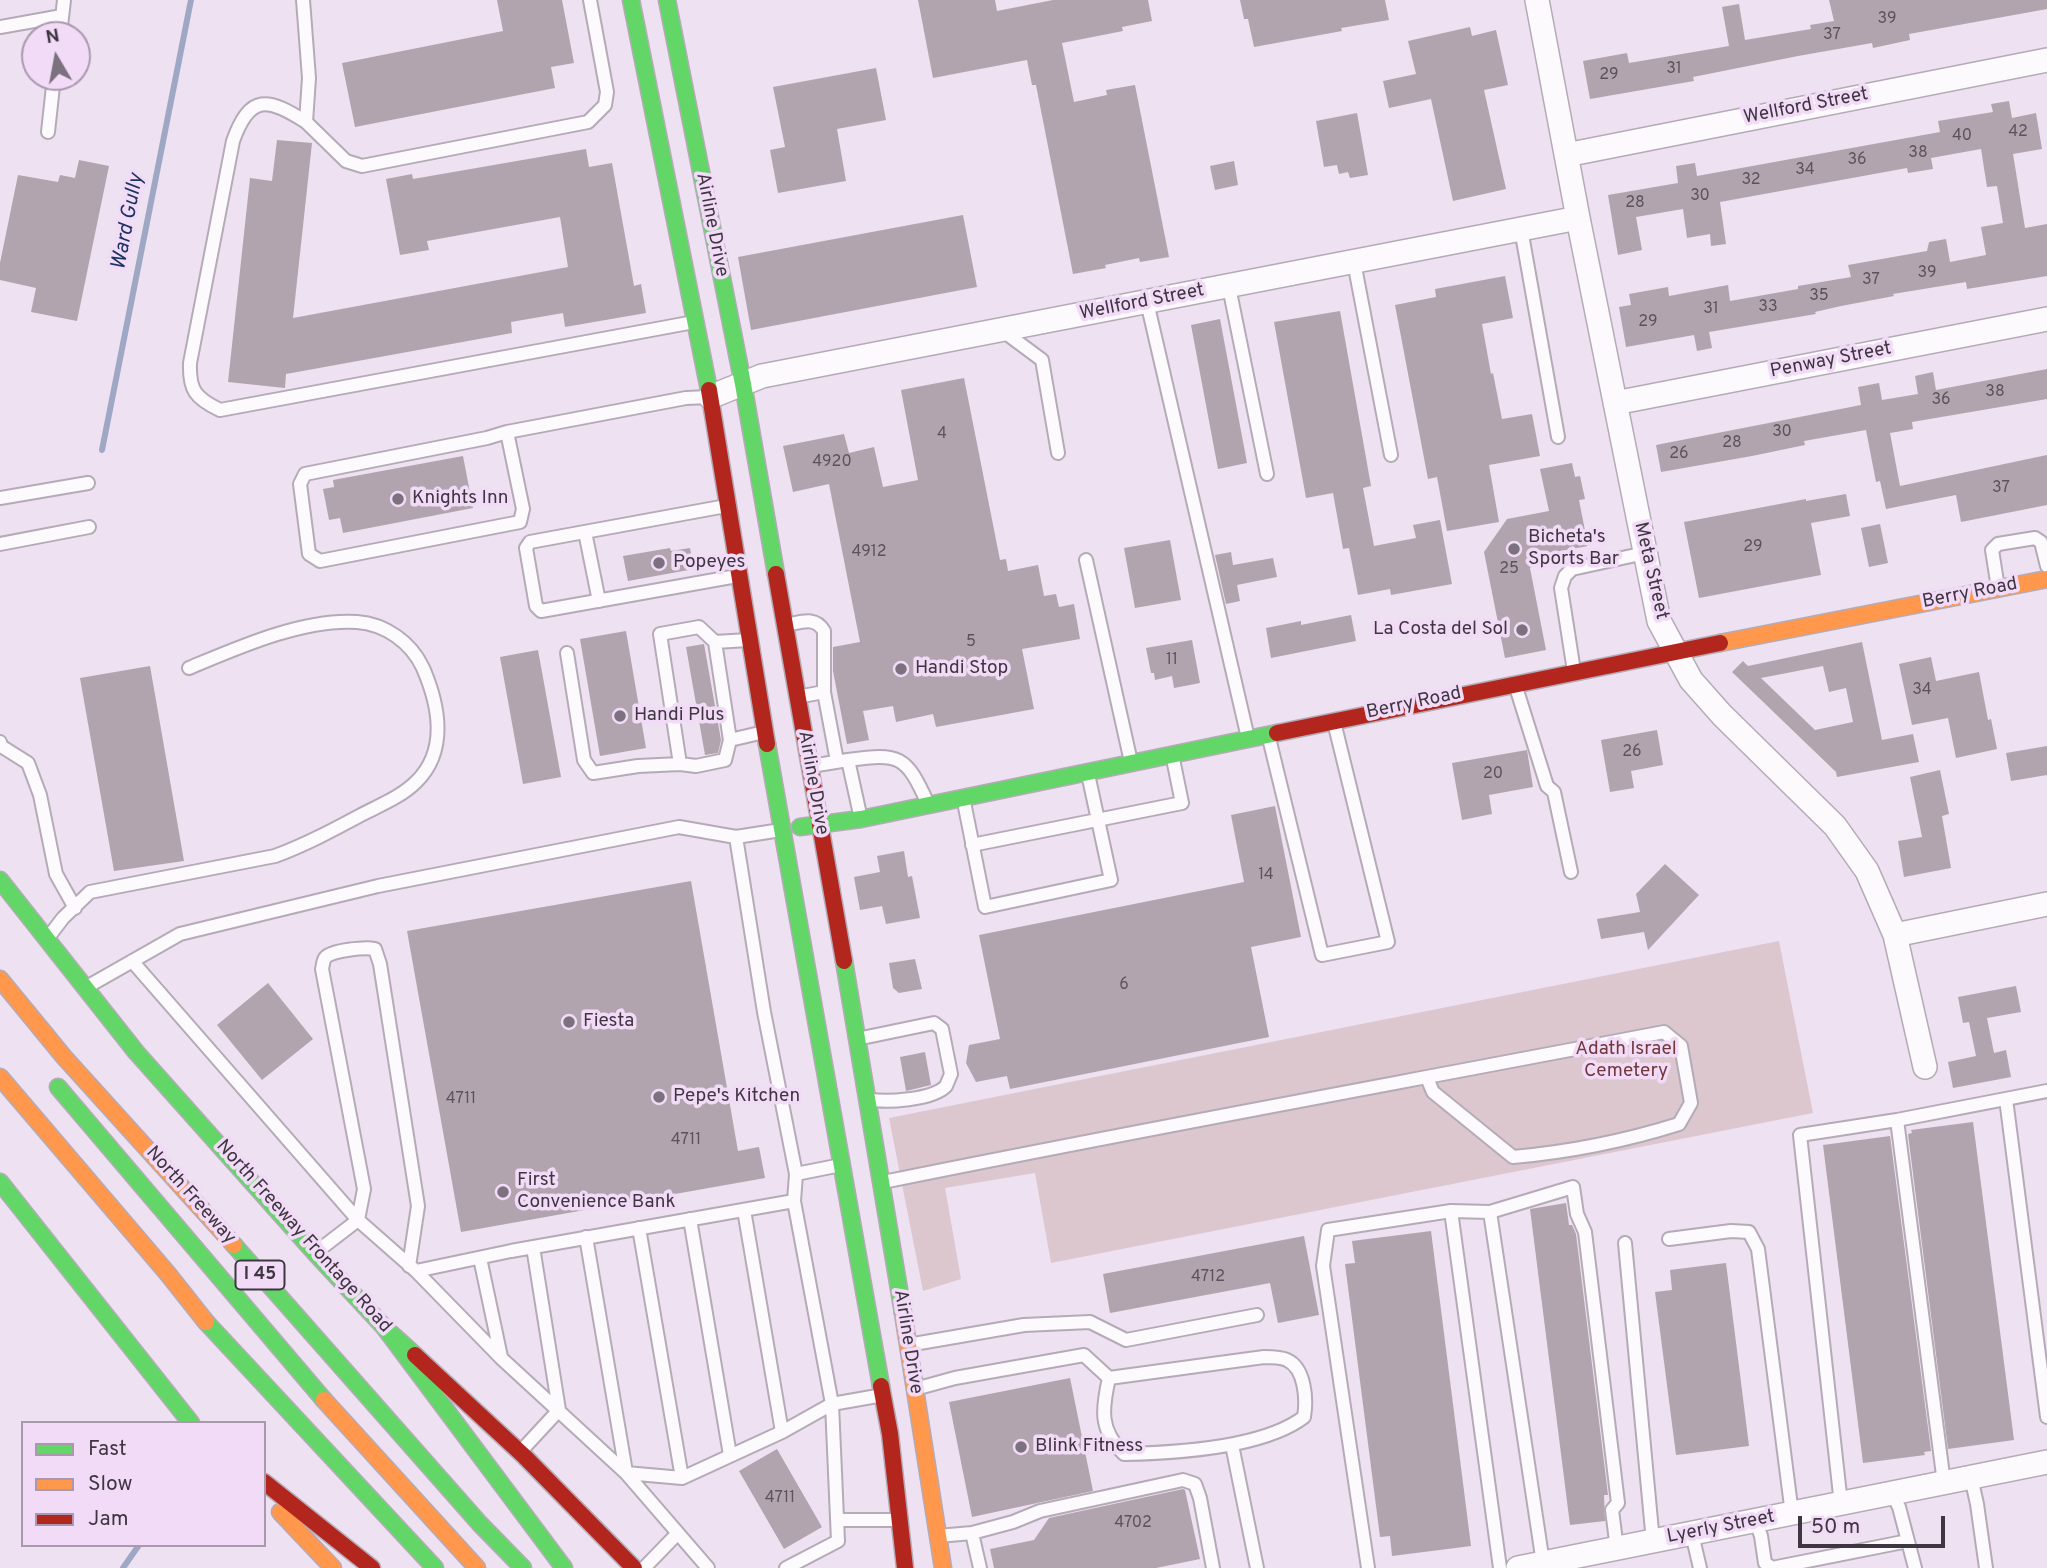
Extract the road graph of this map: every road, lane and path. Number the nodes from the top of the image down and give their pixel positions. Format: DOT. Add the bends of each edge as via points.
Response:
graph roads {
  1 [pos="64,0"];
  2 [pos="303,0"];
  3 [pos="590,0"];
  4 [pos="631,0"];
  5 [pos="667,0"];
  6 [pos="1537,0"];
  7 [pos="62,16"];
  8 [pos="61,21"];
  9 [pos="0,27"];
  10 [pos="2047,60"];
  11 [pos="52,91"];
  12 [pos="306,122"];
  13 [pos="48,132"];
  14 [pos="1566,155"];
  15 [pos="682,162"];
  16 [pos="1578,218"];
  17 [pos="1521,229"];
  18 [pos="1354,262"];
  19 [pos="1229,286"];
  20 [pos="1147,302"];
  21 [pos="2047,319"];
  22 [pos="695,321"];
  23 [pos="1003,331"];
  24 [pos="743,384"];
  25 [pos="710,397"];
  26 [pos="1615,402"];
  27 [pos="507,432"];
  28 [pos="1558,437"];
  29 [pos="1058,453"];
  30 [pos="1391,455"];
  31 [pos="1267,474"];
  32 [pos="88,483"];
  33 [pos="0,498"];
  34 [pos="726,506"];
  35 [pos="89,527"];
  36 [pos="586,532"];
  37 [pos="0,544"];
  38 [pos="1645,553"];
  39 [pos="1086,560"];
  40 [pos="2047,566"];
  41 [pos="737,576"];
  42 [pos="2047,579"];
  43 [pos="1998,588"];
  44 [pos="599,601"];
  45 [pos="784,625"];
  46 [pos="749,640"];
  47 [pos="715,642"];
  48 [pos="1675,651"];
  49 [pos="567,653"];
  50 [pos="189,668"];
  51 [pos="1574,671"];
  52 [pos="1515,683"];
  53 [pos="824,692"];
  54 [pos="797,697"];
  55 [pos="1334,721"];
  56 [pos="764,732"];
  57 [pos="1268,734"];
  58 [pos="1248,738"];
  59 [pos="730,740"];
  60 [pos="0,742"];
  61 [pos="1172,754"];
  62 [pos="842,761"];
  63 [pos="1131,762"];
  64 [pos="680,764"];
  65 [pos="810,766"];
  66 [pos="1087,771"];
  67 [pos="963,797"];
  68 [pos="928,804"];
  69 [pos="861,819"];
  70 [pos="1098,820"];
  71 [pos="820,825"];
  72 [pos="781,830"];
  73 [pos="736,837"];
  74 [pos="972,845"];
  75 [pos="1571,872"];
  76 [pos="0,880"];
  77 [pos="2047,904"];
  78 [pos="75,908"];
  79 [pos="1895,935"];
  80 [pos="47,940"];
  81 [pos="132,961"];
  82 [pos="0,979"];
  83 [pos="85,988"];
  84 [pos="857,1039"];
  85 [pos="1925,1067"];
  86 [pos="44,1070"];
  87 [pos="0,1077"];
  88 [pos="1427,1078"];
  89 [pos="2047,1091"];
  90 [pos="2006,1099"];
  91 [pos="849,1101"];
  92 [pos="1896,1120"];
  93 [pos="842,1165"];
  94 [pos="796,1174"];
  95 [pos="0,1182"];
  96 [pos="882,1182"];
  97 [pos="794,1201"];
  98 [pos="744,1210"];
  99 [pos="1451,1210"];
  100 [pos="1490,1212"];
  101 [pos="690,1219"];
  102 [pos="358,1220"];
  103 [pos="639,1228"];
  104 [pos="586,1237"];
  105 [pos="1669,1239"];
  106 [pos="1625,1243"];
  107 [pos="533,1247"];
  108 [pos="315,1253"];
  109 [pos="480,1258"];
  110 [pos="412,1269"];
  111 [pos="1257,1315"];
  112 [pos="384,1327"];
  113 [pos="908,1346"];
  114 [pos="501,1358"];
  115 [pos="1110,1378"];
  116 [pos="899,1392"];
  117 [pos="832,1404"];
  118 [pos="559,1410"];
  119 [pos="2047,1417"];
  120 [pos="189,1421"];
  121 [pos="782,1432"];
  122 [pos="1233,1445"];
  123 [pos="519,1453"];
  124 [pos="730,1455"];
  125 [pos="2047,1462"];
  126 [pos="626,1473"];
  127 [pos="1970,1477"];
  128 [pos="682,1478"];
  129 [pos="1944,1483"];
  130 [pos="266,1484"];
  131 [pos="1892,1494"];
  132 [pos="266,1498"];
  133 [pos="1841,1504"];
  134 [pos="1792,1514"];
  135 [pos="837,1520"];
  136 [pos="899,1520"];
  137 [pos="1755,1522"];
  138 [pos="972,1533"];
  139 [pos="678,1534"];
  140 [pos="1692,1534"];
  141 [pos="937,1536"];
  142 [pos="1908,1541"];
  143 [pos="1653,1542"];
  144 [pos="1617,1549"];
  145 [pos="1541,1565"];
  146 [pos="333,1568"];
  147 [pos="372,1568"];
  148 [pos="435,1568"];
  149 [pos="477,1568"];
  150 [pos="523,1568"];
  151 [pos="564,1568"];
  152 [pos="634,1568"];
  153 [pos="644,1568"];
  154 [pos="708,1568"];
  155 [pos="786,1568"];
  156 [pos="905,1568"];
  157 [pos="943,1568"];
  158 [pos="980,1568"];
  159 [pos="1213,1568"];
  160 [pos="1257,1568"];
  161 [pos="1368,1568"];
  162 [pos="1500,1568"];
  163 [pos="1700,1568"];
  164 [pos="1915,1568"];
  165 [pos="1986,1568"];
  1 -- 7 [label="lane"];
  2 -- 12 [label="lane" via="309,78"];
  3 -- 12 [label="lane" via="607,92 605,105 588,122 362,166 346,161"];
  4 -- 15 [label="main road, Airline Drive"];
  5 -- 15 [label="main road, Airline Drive"];
  6 -- 14 [label="street, Meta Street"];
  7 -- 8 [label="lane"];
  7 -- 9 [label="lane"];
  10 -- 14 [label="street, Wellford Street"];
  11 -- 13 [label="lane"];
  12 -- 22 [label="lane" via="267,103 244,116 233,141 190,363 195,395 209,405 220,410"];
  14 -- 16 [label="street, Meta Street"];
  15 -- 22 [label="main road, Airline Drive"];
  15 -- 24 [label="main road, Airline Drive"];
  16 -- 17 [label="street, Wellford Street"];
  16 -- 26 [label="street, Meta Street"];
  17 -- 18 [label="street, Wellford Street"];
  17 -- 28 [label="lane"];
  18 -- 19 [label="street, Wellford Street"];
  18 -- 30 [label="lane"];
  19 -- 20 [label="street, Wellford Street"];
  19 -- 31 [label="lane"];
  20 -- 23 [label="street, Wellford Street"];
  20 -- 58 [label="lane"];
  21 -- 26 [label="street, Penway Street"];
  22 -- 25 [label="main road, Airline Drive"];
  23 -- 24 [label="street, Wellford Street" via="762,376"];
  23 -- 29 [label="lane" via="1042,360"];
  24 -- 25 [label="street, Wellford Street"];
  24 -- 45 [label="main road, Airline Drive"];
  25 -- 27 [label="lane"];
  25 -- 34 [label="main road, Airline Drive"];
  26 -- 38 [label="street, Meta Street"];
  27 -- 27 [label="lane" via="305,474 300,484 309,554 320,561 520,522 523,509"];
  32 -- 33 [label="lane"];
  34 -- 36 [label="lane"];
  34 -- 41 [label="main road, Airline Drive"];
  35 -- 37 [label="lane"];
  36 -- 44 [label="lane"];
  36 -- 44 [label="lane" via="530,542 526,548 536,606 541,611"];
  38 -- 48 [label="street, Meta Street" via="1659,621"];
  38 -- 51 [label="lane" via="1572,569 1565,576 1561,588"];
  39 -- 63 [label="lane"];
  40 -- 43 [label="lane" via="2041,542 2035,538 1998,544 1992,550"];
  41 -- 44 [label="lane"];
  41 -- 46 [label="main road, Airline Drive"];
  42 -- 43 [label="main road, Berry Road"];
  43 -- 48 [label="main road, Berry Road"];
  45 -- 53 [label="lane" via="820,623"];
  45 -- 54 [label="main road, Airline Drive"];
  46 -- 47 [label="lane"];
  46 -- 56 [label="main road, Airline Drive"];
  47 -- 59 [label="lane"];
  47 -- 64 [label="lane" via="699,627 660,634"];
  48 -- 51 [label="main road, Berry Road"];
  48 -- 79 [label="street, Meta Street" via="1691,680 1722,715 1835,826 1867,871"];
  49 -- 64 [label="lane" via="584,760 593,773"];
  50 -- 78 [label="lane" via="253,641 308,627 356,622 378,625 394,634 421,663 430,683 438,717 435,752 416,782 396,797 300,846 275,856 90,892"];
  51 -- 52 [label="main road, Berry Road"];
  52 -- 55 [label="main road, Berry Road"];
  52 -- 75 [label="lane" via="1547,786 1554,792"];
  53 -- 54 [label="lane"];
  53 -- 62 [label="lane"];
  54 -- 65 [label="main road, Airline Drive"];
  55 -- 57 [label="main road, Berry Road"];
  55 -- 57 [label="lane" via="1388,942 1322,955"];
  56 -- 59 [label="lane"];
  56 -- 72 [label="main road, Airline Drive"];
  57 -- 58 [label="main road, Berry Road"];
  58 -- 61 [label="main road, Berry Road"];
  59 -- 64 [label="lane" via="726,760"];
  60 -- 78 [label="lane" via="28,763 40,795 56,874"];
  61 -- 63 [label="main road, Berry Road"];
  61 -- 70 [label="lane" via="1182,803"];
  62 -- 65 [label="lane"];
  62 -- 68 [label="lane" via="884,755 901,760 914,773"];
  62 -- 69 [label="lane"];
  63 -- 66 [label="main road, Berry Road"];
  65 -- 71 [label="main road, Airline Drive"];
  66 -- 67 [label="main road, Berry Road"];
  66 -- 70 [label="lane"];
  67 -- 68 [label="main road, Berry Road"];
  67 -- 74 [label="lane"];
  68 -- 69 [label="main road, Berry Road"];
  69 -- 71 [label="main road, Berry Road"];
  70 -- 74 [label="lane"];
  70 -- 74 [label="lane" via="1111,880 985,907"];
  71 -- 72 [label="main road, Berry Road"];
  71 -- 84 [label="main road, Airline Drive"];
  72 -- 73 [label="lane"];
  72 -- 91 [label="main road, Airline Drive"];
  73 -- 81 [label="lane" via="679,827 379,886 180,934"];
  73 -- 94 [label="lane"];
  76 -- 80 [label="main road, North Freeway Frontage Road"];
  77 -- 79 [label="street"];
  78 -- 80 [label="lane"];
  79 -- 85 [label="street, Meta Street"];
  80 -- 83 [label="main road, North Freeway Frontage Road"];
  81 -- 83 [label="lane"];
  81 -- 102 [label="lane"];
  82 -- 150 [label="main road, North Freeway / I 45" via="64,1057"];
  83 -- 108 [label="main road, North Freeway Frontage Road"];
  84 -- 91 [label="main road, Airline Drive"];
  84 -- 91 [label="lane" via="934,1023 942,1029 951,1074 946,1087 934,1094 882,1102"];
  86 -- 149 [label="main road, North Freeway" via="354,1436"];
  87 -- 148 [label="main road" via="213,1332"];
  88 -- 88 [label="lane" via="1664,1032 1681,1046 1691,1103 1679,1124 1645,1135 1513,1157 1433,1092"];
  88 -- 96 [label="lane"];
  89 -- 90 [label="lane"];
  90 -- 92 [label="lane"];
  90 -- 119 [label="lane"];
  91 -- 93 [label="main road, Airline Drive"];
  91 -- 96 [label="main road, Airline Drive"];
  92 -- 129 [label="lane"];
  92 -- 133 [label="lane" via="1800,1135"];
  93 -- 94 [label="lane"];
  93 -- 116 [label="main road, Airline Drive"];
  94 -- 97 [label="lane"];
  95 -- 120 [label="main road"];
  96 -- 113 [label="main road, Airline Drive"];
  97 -- 98 [label="lane"];
  97 -- 117 [label="lane"];
  98 -- 101 [label="lane"];
  98 -- 121 [label="lane"];
  99 -- 100 [label="lane"];
  99 -- 161 [label="lane" via="1328,1230 1323,1266"];
  99 -- 162 [label="lane"];
  100 -- 144 [label="lane" via="1573,1187 1587,1246 1618,1503 1612,1510"];
  100 -- 145 [label="lane"];
  101 -- 103 [label="lane"];
  101 -- 124 [label="lane"];
  102 -- 108 [label="lane"];
  102 -- 110 [label="lane"];
  102 -- 110 [label="lane" via="364,1189 322,969 332,953 368,947 375,949 380,964 418,1206"];
  103 -- 104 [label="lane"];
  103 -- 128 [label="lane"];
  104 -- 107 [label="lane"];
  104 -- 126 [label="lane"];
  105 -- 134 [label="lane" via="1749,1232 1758,1249"];
  106 -- 143 [label="lane"];
  107 -- 109 [label="lane"];
  107 -- 118 [label="lane"];
  108 -- 112 [label="main road, North Freeway Frontage Road"];
  109 -- 110 [label="lane"];
  109 -- 114 [label="lane"];
  110 -- 114 [label="lane"];
  111 -- 113 [label="lane" via="1126,1340 1090,1322 1024,1325"];
  112 -- 123 [label="main road, North Freeway Frontage Road"];
  112 -- 151 [label="main road"];
  113 -- 116 [label="main road, Airline Drive"];
  114 -- 118 [label="lane"];
  115 -- 116 [label="lane" via="1084,1354"];
  115 -- 122 [label="lane" via="1103,1406 1110,1440 1124,1454"];
  115 -- 122 [label="lane" via="1264,1357 1286,1359 1298,1369 1306,1403 1304,1417"];
  116 -- 117 [label="lane"];
  116 -- 136 [label="main road, Airline Drive" via="890,1434"];
  116 -- 141 [label="main road, Airline Drive"];
  117 -- 121 [label="lane"];
  117 -- 135 [label="lane"];
  118 -- 123 [label="lane"];
  118 -- 126 [label="lane"];
  121 -- 124 [label="lane"];
  122 -- 160 [label="lane"];
  123 -- 152 [label="main road, North Freeway Frontage Road"];
  124 -- 128 [label="lane"];
  125 -- 127 [label="street, Lyerly Street"];
  126 -- 128 [label="lane"];
  126 -- 139 [label="lane"];
  127 -- 129 [label="street, Lyerly Street"];
  127 -- 165 [label="lane"];
  129 -- 131 [label="street, Lyerly Street"];
  130 -- 147 [label="main road"];
  131 -- 133 [label="street, Lyerly Street"];
  131 -- 142 [label="lane"];
  132 -- 146 [label="main road"];
  133 -- 134 [label="street, Lyerly Street"];
  134 -- 137 [label="street, Lyerly Street"];
  135 -- 136 [label="lane"];
  135 -- 155 [label="lane" via="838,1541"];
  136 -- 156 [label="main road, Airline Drive"];
  137 -- 140 [label="street, Lyerly Street"];
  137 -- 142 [label="lane" via="1765,1563 1772,1568"];
  138 -- 141 [label="lane"];
  138 -- 158 [label="lane"];
  138 -- 159 [label="lane" via="1040,1511 1183,1480 1195,1484 1198,1491"];
  139 -- 153 [label="lane"];
  139 -- 154 [label="lane"];
  140 -- 143 [label="street, Lyerly Street"];
  140 -- 163 [label="lane"];
  141 -- 157 [label="main road, Airline Drive"];
  142 -- 164 [label="lane"];
  143 -- 144 [label="street, Lyerly Street"];
  144 -- 145 [label="street, Lyerly Street"];
}
